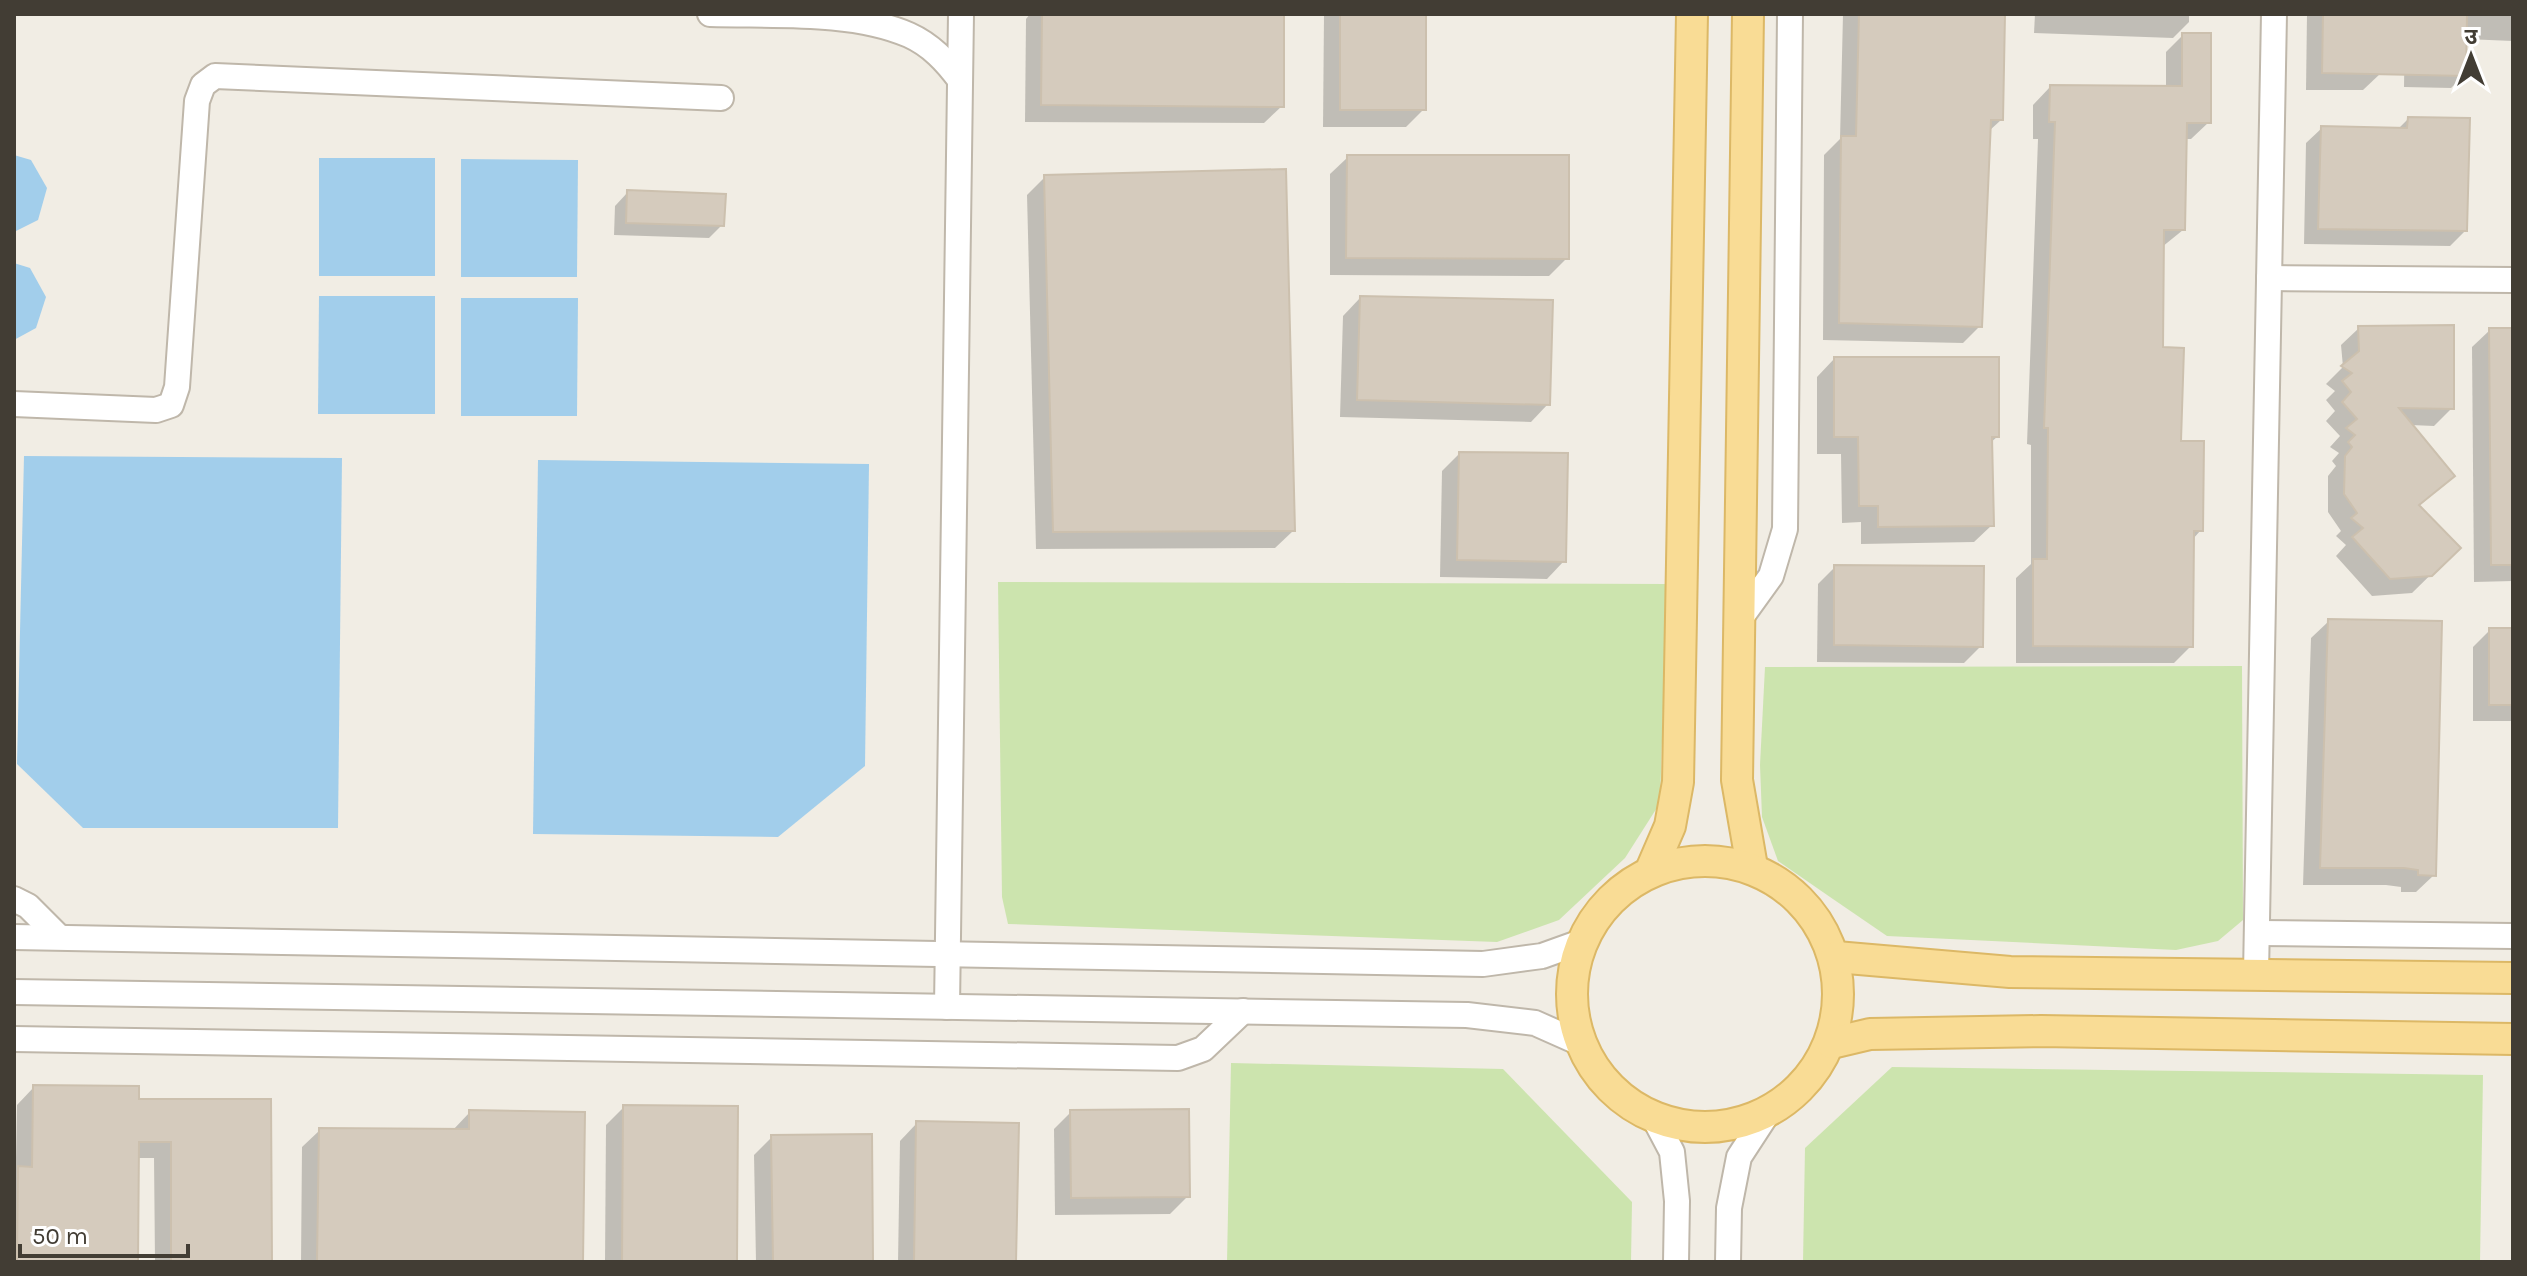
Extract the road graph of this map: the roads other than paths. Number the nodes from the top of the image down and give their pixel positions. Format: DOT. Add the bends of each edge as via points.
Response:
graph roads {
  1 [pos="710,14"];
  2 [pos="961,14"];
  3 [pos="1692,14"];
  4 [pos="1748,14"];
  5 [pos="1790,14"];
  6 [pos="2274,14"];
  7 [pos="838,16"];
  8 [pos="960,80"];
  9 [pos="721,98"];
  10 [pos="2269,278"];
  11 [pos="2513,280"];
  12 [pos="14,404"];
  13 [pos="1740,619"];
  14 [pos="1752,867"];
  15 [pos="1651,870"];
  16 [pos="14,899"];
  17 [pos="2258,933"];
  18 [pos="2513,936"];
  19 [pos="14,937"];
  20 [pos="59,937"];
  21 [pos="1581,942"];
  22 [pos="948,953"];
  23 [pos="1836,957"];
  24 [pos="2256,974"];
  25 [pos="2513,978"];
  26 [pos="14,992"];
  27 [pos="947,1007"];
  28 [pos="1243,1011"];
  29 [pos="14,1039"];
  30 [pos="2513,1039"];
  31 [pos="1580,1043"];
  32 [pos="1832,1043"];
  33 [pos="1767,1114"];
  34 [pos="1654,1118"];
  35 [pos="1676,1262"];
  36 [pos="1728,1262"];
  1 -- 7 [label="street"];
  2 -- 8 [label="street"];
  3 -- 15 [label="main road" via="1678,782 1670,826"];
  4 -- 13 [label="main road"];
  5 -- 13 [label="street" via="1785,529 1771,576"];
  6 -- 10 [label="street"];
  7 -- 8 [label="street" via="908,35 932,48"];
  8 -- 22 [label="street"];
  9 -- 12 [label="street" via="215,76 203,85 197,101 177,387 171,405 156,410"];
  10 -- 11 [label="street"];
  10 -- 17 [label="street"];
  13 -- 14 [label="main road" via="1737,780"];
  14 -- 15 [label="main road" via="1701,859"];
  14 -- 23 [label="main road" via="1805,902"];
  15 -- 21 [label="main road" via="1609,899"];
  16 -- 20 [label="street"];
  17 -- 18 [label="street"];
  17 -- 24 [label="street"];
  19 -- 20 [label="street"];
  20 -- 22 [label="street"];
  21 -- 22 [label="street" via="1542,956 1483,964"];
  21 -- 31 [label="main road" via="1570,992"];
  22 -- 27 [label="street"];
  23 -- 24 [label="main road" via="2010,972"];
  23 -- 32 [label="main road" via="1841,1000"];
  24 -- 25 [label="main road"];
  26 -- 27 [label="street"];
  27 -- 28 [label="street"];
  28 -- 29 [label="street" via="1203,1049 1178,1058"];
  28 -- 31 [label="street" via="1467,1015 1535,1023"];
  30 -- 32 [label="main road" via="2041,1031 1870,1034"];
  31 -- 34 [label="main road" via="1597,1074 1623,1100"];
  32 -- 33 [label="main road" via="1806,1084"];
  33 -- 34 [label="main road" via="1711,1128"];
  33 -- 36 [label="street" via="1739,1157 1729,1208"];
  34 -- 35 [label="street" via="1672,1152"];
}
